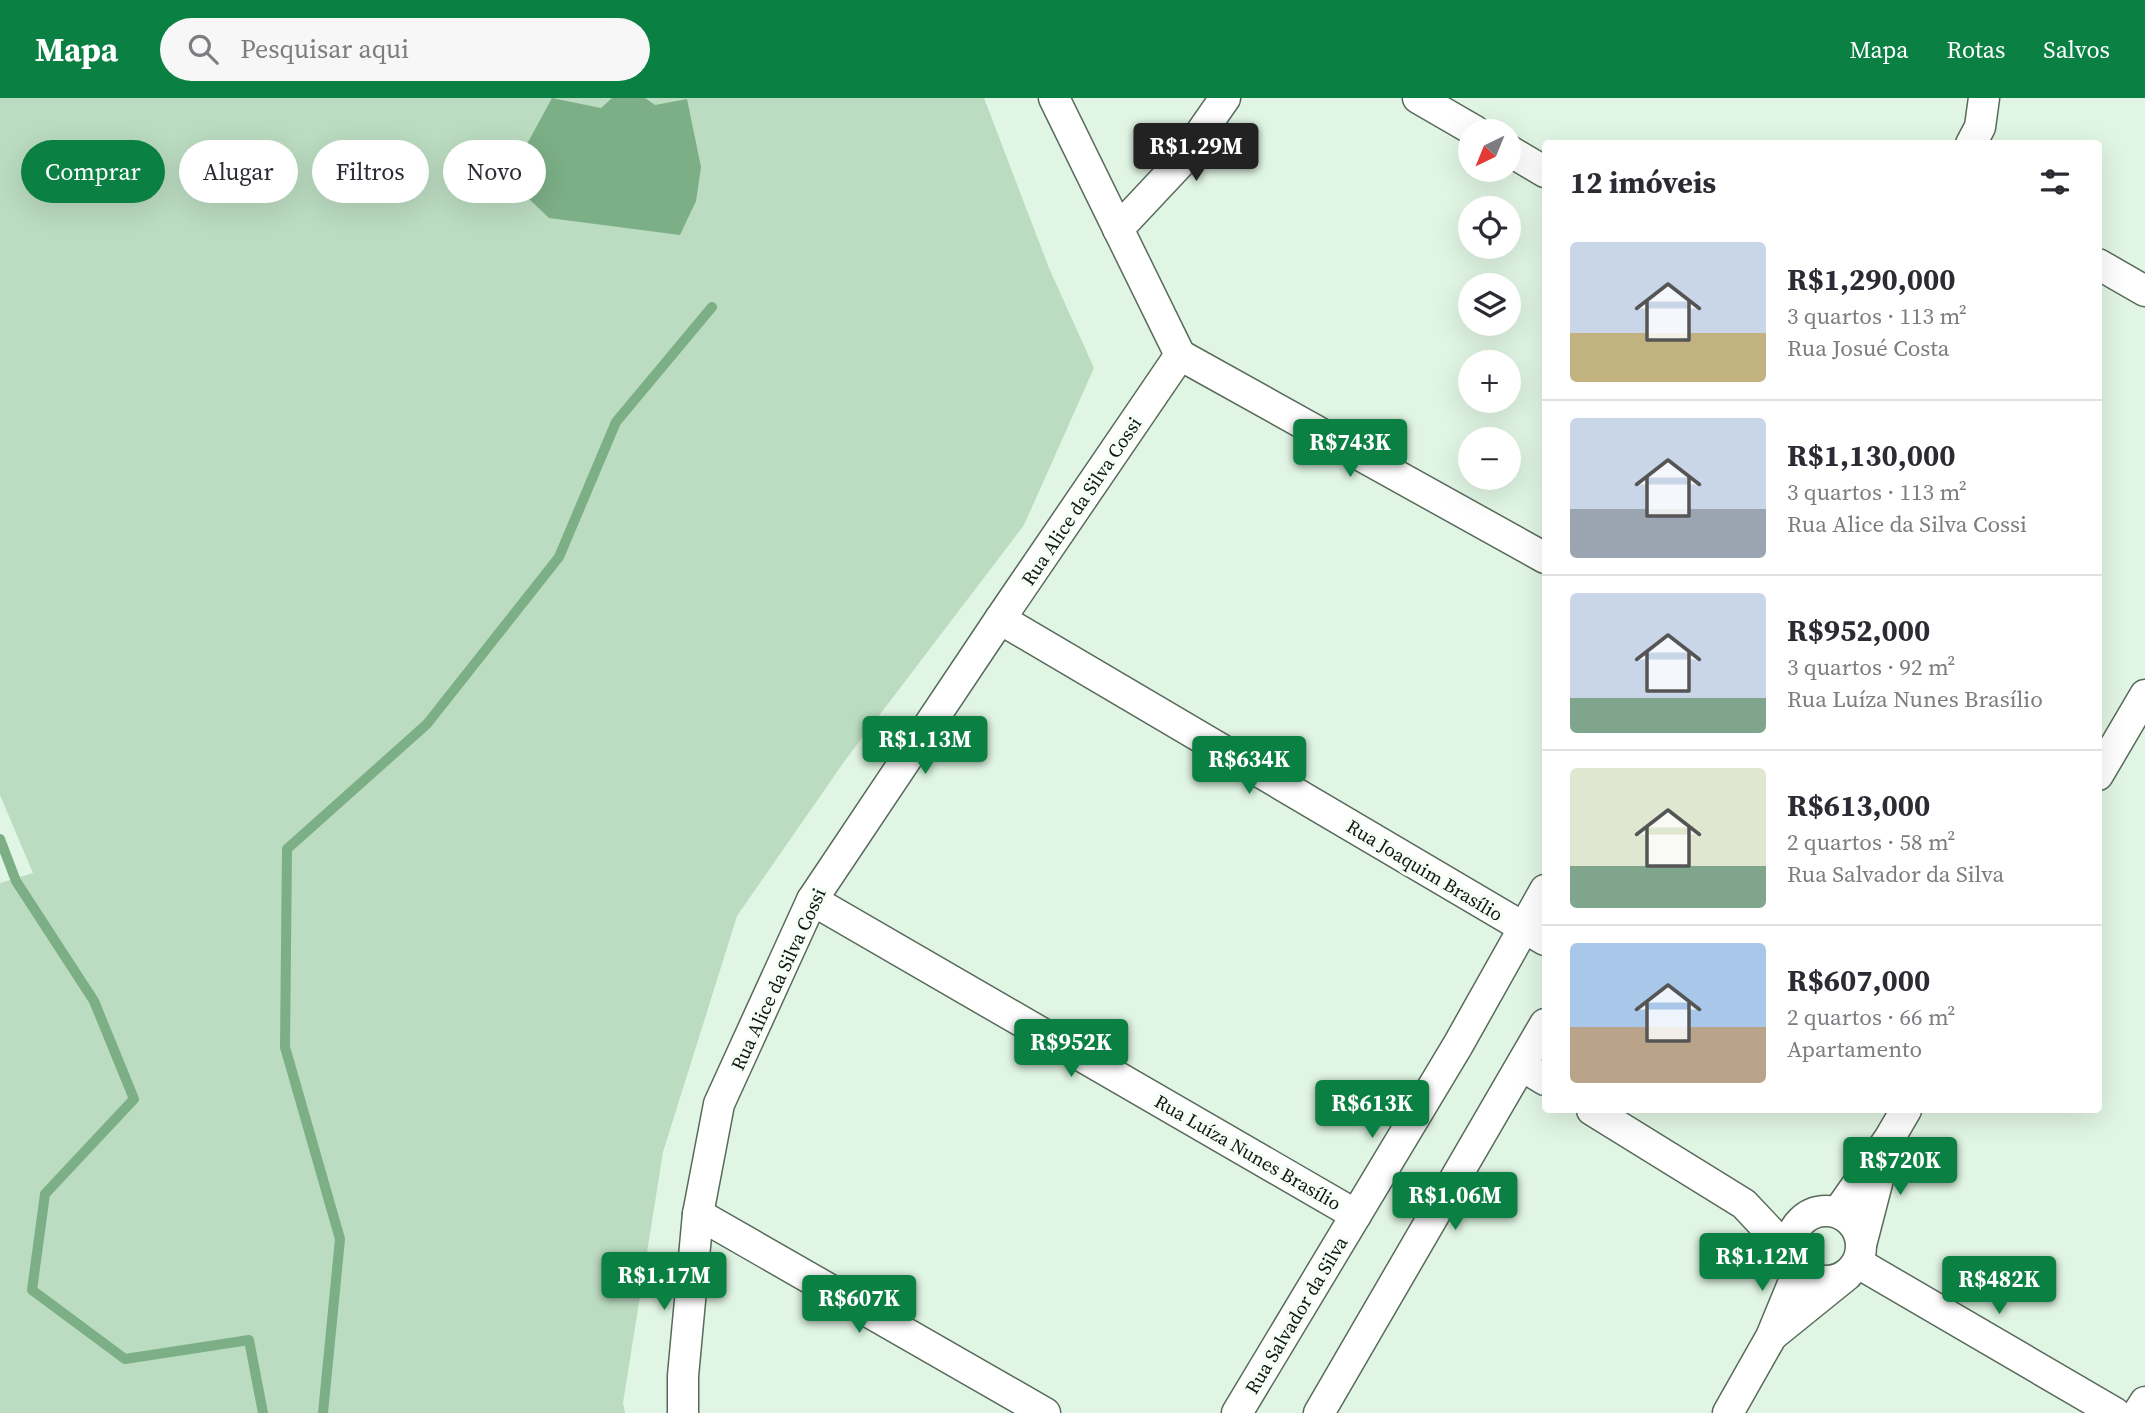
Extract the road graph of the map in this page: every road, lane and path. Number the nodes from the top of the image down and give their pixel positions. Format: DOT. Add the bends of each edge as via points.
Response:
graph roads {
  1 [pos="1054,98"];
  2 [pos="1225,98"];
  3 [pos="1418,98"];
  4 [pos="1984,98"];
  5 [pos="1458,121"];
  6 [pos="1973,140"];
  7 [pos="1521,158"];
  8 [pos="1542,170"];
  9 [pos="1118,229"];
  10 [pos="2102,266"];
  11 [pos="2145,291"];
  12 [pos="1180,355"];
  13 [pos="1542,556"];
  14 [pos="1000,619"];
  15 [pos="2145,695"];
  16 [pos="2102,768"];
  17 [pos="812,900"];
  18 [pos="1542,902"];
  19 [pos="1534,934"];
  20 [pos="1542,1036"];
  21 [pos="1533,1073"];
  22 [pos="1597,1113"];
  23 [pos="1904,1113"];
  24 [pos="1889,1139"];
  25 [pos="1744,1204"];
  26 [pos="698,1213"];
  27 [pos="1824,1213"];
  28 [pos="1356,1215"];
  29 [pos="1857,1259"];
  30 [pos="1796,1262"];
  31 [pos="1771,1337"];
  32 [pos="2145,1402"];
  33 [pos="682,1413"];
  34 [pos="1045,1413"];
  35 [pos="1237,1413"];
  36 [pos="1319,1413"];
  37 [pos="1728,1413"];
  38 [pos="2115,1413"];
  39 [pos="2138,1413"];
  1 -- 9 [label="street"];
  2 -- 9 [label="street" via="1179,164"];
  3 -- 5 [label="street"];
  4 -- 6 [label="street"];
  7 -- 8 [label="street"];
  9 -- 12 [label="street"];
  10 -- 11 [label="street"];
  12 -- 13 [label="street"];
  12 -- 14 [label="street, Rua Alice da Silva Cossi"];
  14 -- 17 [label="street, Rua Alice da Silva Cossi"];
  14 -- 19 [label="street, Rua Joaquim Brasílio"];
  15 -- 16 [label="street"];
  17 -- 26 [label="street, Rua Alice da Silva Cossi" via="719,1104"];
  17 -- 28 [label="street, Rua Luíza Nunes Brasílio"];
  18 -- 19 [label="street, Rua Salvador da Silva"];
  19 -- 28 [label="street, Rua Salvador da Silva" via="1458,1045"];
  20 -- 21 [label="street"];
  21 -- 36 [label="street"];
  22 -- 25 [label="street"];
  23 -- 24 [label="street"];
  24 -- 27 [label="street"];
  24 -- 29 [label="street"];
  25 -- 27 [label="street"];
  25 -- 30 [label="street"];
  26 -- 33 [label="street, Rua Alice da Silva Cossi"];
  26 -- 34 [label="street"];
  27 -- 29 [label="street" via="1846,1216 1854,1223"];
  27 -- 30 [label="street" via="1803,1219 1792,1236"];
  28 -- 35 [label="street, Rua Salvador da Silva"];
  29 -- 30 [label="street" via="1841,1278 1830,1281 1808,1277"];
  29 -- 31 [label="street"];
  29 -- 38 [label="street"];
  30 -- 31 [label="street"];
  31 -- 37 [label="street"];
  32 -- 39 [label="street"];
}
